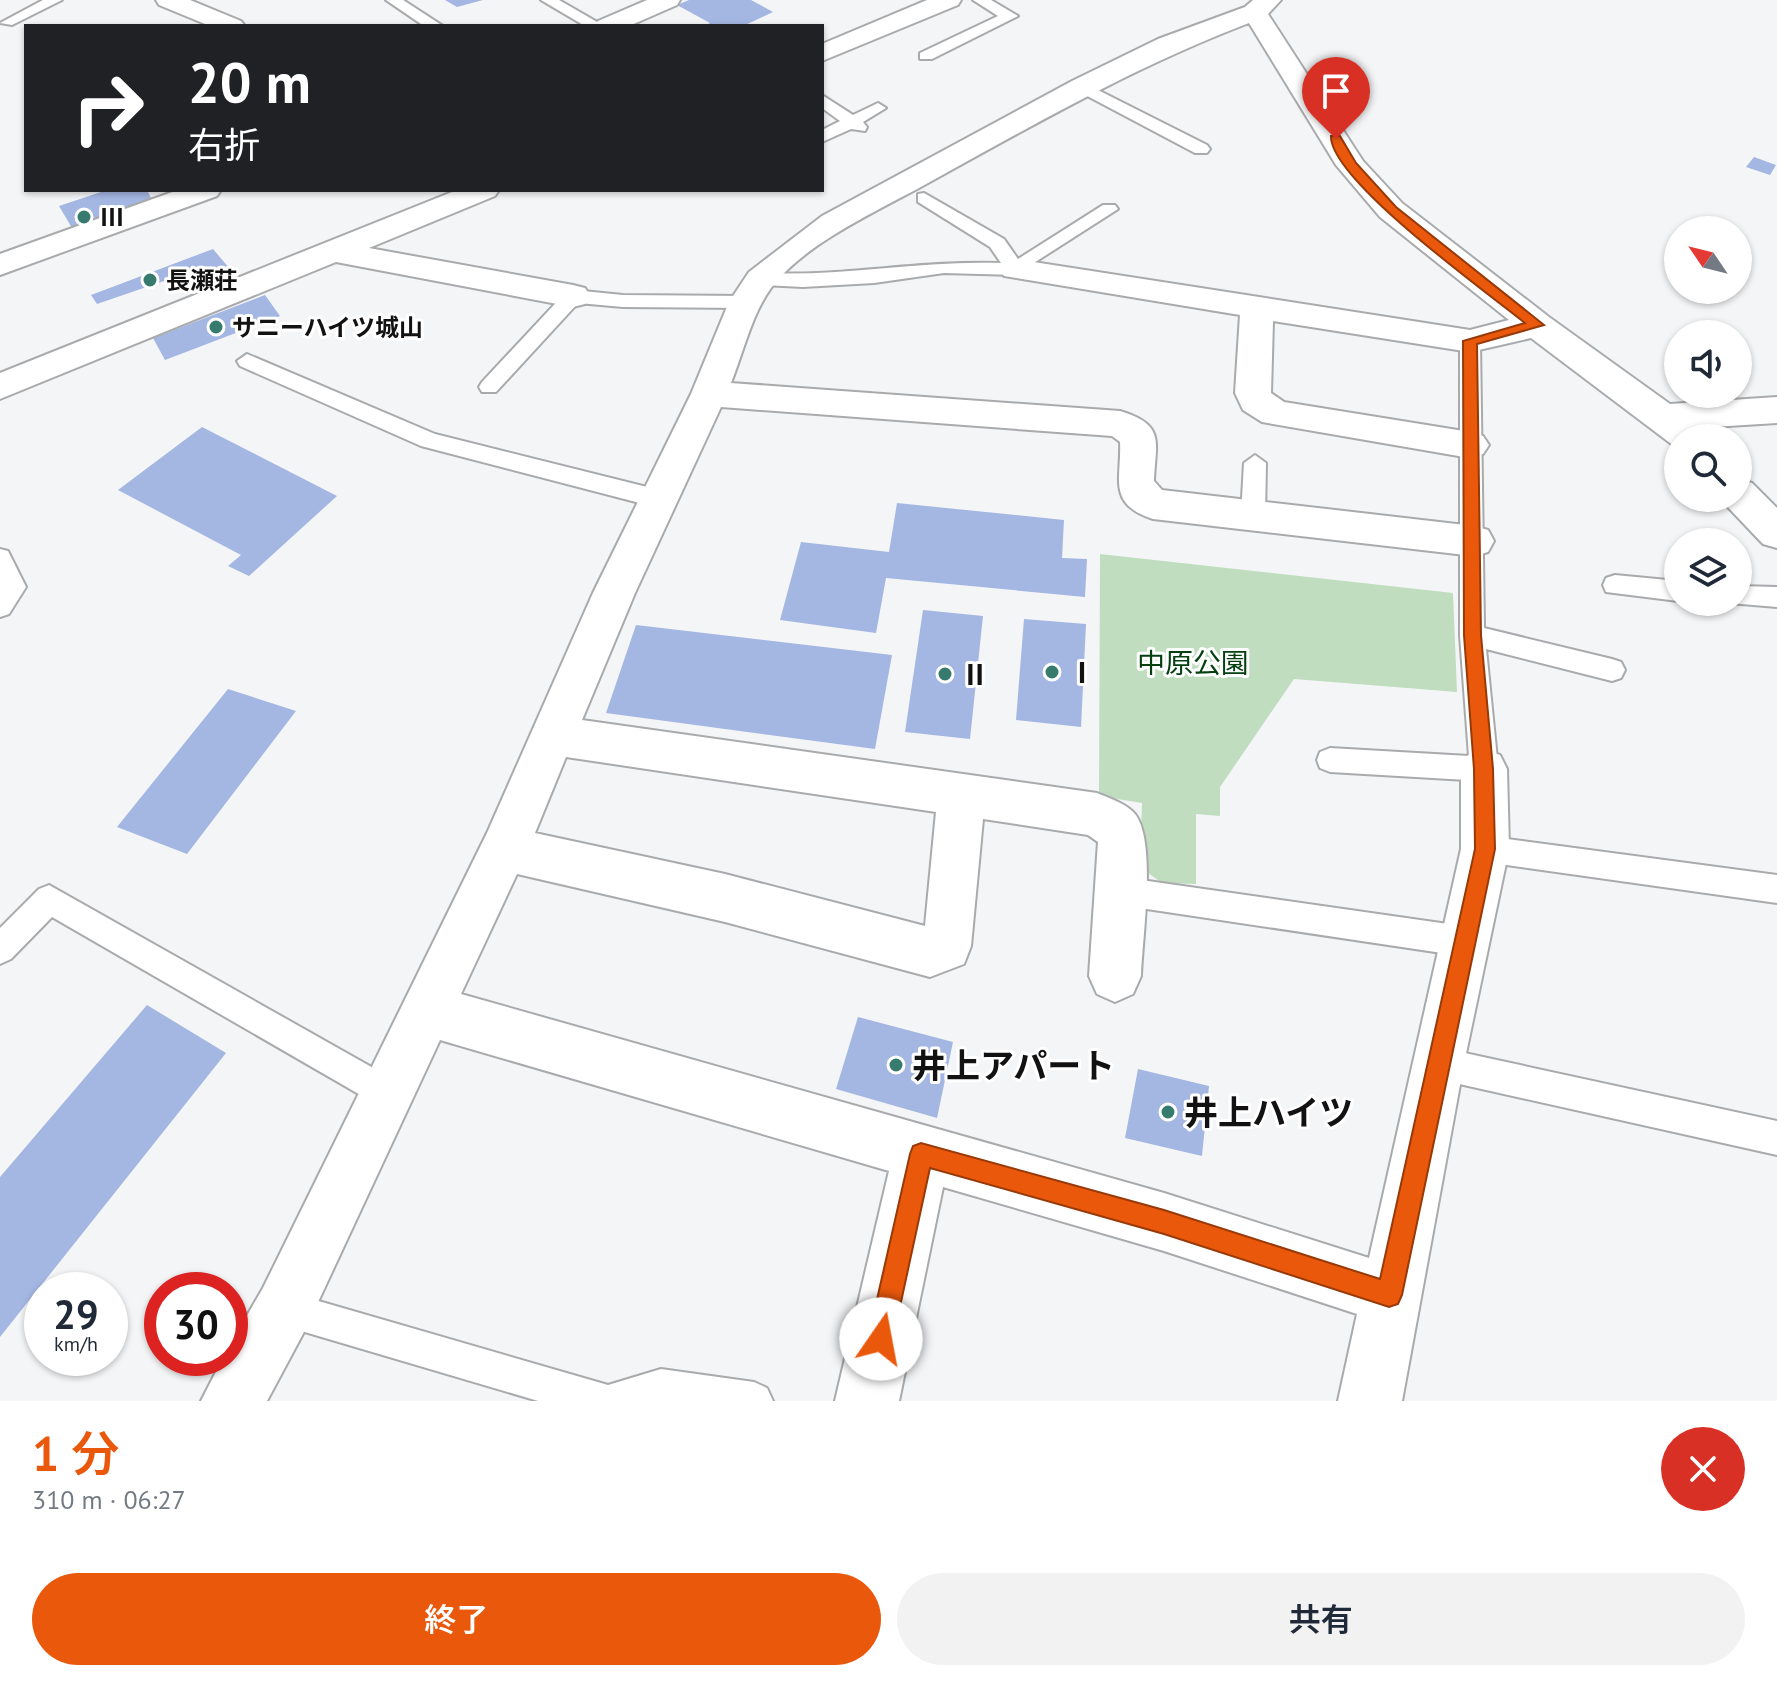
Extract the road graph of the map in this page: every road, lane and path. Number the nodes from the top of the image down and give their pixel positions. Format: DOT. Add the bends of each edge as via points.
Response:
graph roads {
  1 [pos="55,0"];
  2 [pos="168,0"];
  3 [pos="393,0"];
  4 [pos="548,0"];
  5 [pos="668,0"];
  6 [pos="949,0"];
  7 [pos="980,0"];
  8 [pos="874,5"];
  9 [pos="1262,6"];
  10 [pos="1030,7"];
  11 [pos="1010,16"];
  12 [pos="901,19"];
  13 [pos="3,20"];
  14 [pos="227,24"];
  15 [pos="432,24"];
  16 [pos="592,24"];
  17 [pos="612,24"];
  18 [pos="24,27"];
  19 [pos="824,52"];
  20 [pos="926,56"];
  21 [pos="1082,87"];
  22 [pos="824,101"];
  23 [pos="878,108"];
  24 [pos="856,124"];
  25 [pos="824,136"];
  26 [pos="1201,149"];
  27 [pos="201,192"];
  28 [pos="479,192"];
  29 [pos="924,198"];
  30 [pos="1109,209"];
  31 [pos="330,251"];
  32 [pos="0,265"];
  33 [pos="1015,269"];
  34 [pos="754,291"];
  35 [pos="573,296"];
  36 [pos="1257,307"];
  37 [pos="1537,325"];
  38 [pos="1470,341"];
  39 [pos="247,361"];
  40 [pos="0,387"];
  41 [pos="489,387"];
  42 [pos="709,394"];
  43 [pos="1777,410"];
  44 [pos="1669,424"];
  45 [pos="1691,424"];
  46 [pos="1470,445"];
  47 [pos="1255,463"];
  48 [pos="659,499"];
  49 [pos="1752,507"];
  50 [pos="1253,516"];
  51 [pos="1777,533"];
  52 [pos="1474,541"];
  53 [pos="0,558"];
  54 [pos="1615,585"];
  55 [pos="1664,590"];
  56 [pos="1752,596"];
  57 [pos="1777,597"];
  58 [pos="0,607"];
  59 [pos="1472,635"];
  60 [pos="1612,670"];
  61 [pos="552,735"];
  62 [pos="1330,760"];
  63 [pos="1484,769"];
  64 [pos="961,796"];
  65 [pos="504,849"];
  66 [pos="1485,849"];
  67 [pos="1777,889"];
  68 [pos="1120,891"];
  69 [pos="1462,941"];
  70 [pos="0,949"];
  71 [pos="1115,976"];
  72 [pos="427,1010"];
  73 [pos="1437,1063"];
  74 [pos="387,1093"];
  75 [pos="1777,1138"];
  76 [pos="921,1154"];
  77 [pos="1389,1295"];
  78 [pos="284,1309"];
  79 [pos="233,1401"];
  80 [pos="602,1401"];
  81 [pos="613,1401"];
  82 [pos="754,1401"];
  83 [pos="867,1401"];
  84 [pos="1370,1401"];
  1 -- 13 [label="lane"];
  2 -- 14 [label="street"];
  3 -- 15 [label="lane"];
  4 -- 16 [label="lane"];
  5 -- 17 [label="street"];
  6 -- 12 [label="street"];
  7 -- 11 [label="lane"];
  8 -- 12 [label="street"];
  9 -- 21 [label="street"];
  9 -- 37 [label="street" via="1351,165 1391,210"];
  10 -- 11 [label="lane"];
  11 -- 20 [label="lane"];
  12 -- 19 [label="street"];
  13 -- 18 [label="lane"];
  21 -- 26 [label="lane"];
  21 -- 34 [label="street" via="833,223 786,256"];
  22 -- 24 [label="lane"];
  23 -- 24 [label="lane"];
  24 -- 25 [label="lane"];
  27 -- 32 [label="street"];
  28 -- 31 [label="street"];
  29 -- 33 [label="lane" via="997,243"];
  30 -- 33 [label="lane"];
  31 -- 35 [label="street"];
  31 -- 40 [label="street"];
  33 -- 34 [label="lane" via="944,267"];
  33 -- 36 [label="street"];
  34 -- 35 [label="lane" via="648,302"];
  34 -- 42 [label="street"];
  35 -- 41 [label="lane"];
  36 -- 38 [label="street"];
  36 -- 46 [label="street" via="1253,393 1264,408"];
  37 -- 38 [label="street"];
  37 -- 44 [label="street"];
  38 -- 46 [label="lane"];
  39 -- 48 [label="lane" via="429,440"];
  42 -- 48 [label="street"];
  42 -- 50 [label="street" via="1120,424 1138,436 1134,486 1141,496 1166,507"];
  43 -- 45 [label="street"];
  46 -- 52 [label="lane"];
  47 -- 50 [label="lane"];
  48 -- 61 [label="street"];
  49 -- 51 [label="street"];
  50 -- 52 [label="street"];
  52 -- 59 [label="lane"];
  53 -- 58 [label="lane" via="14,587"];
  54 -- 55 [label="lane"];
  56 -- 57 [label="lane"];
  59 -- 60 [label="lane"];
  59 -- 63 [label="lane"];
  61 -- 64 [label="street"];
  61 -- 65 [label="street"];
  62 -- 63 [label="lane"];
  63 -- 66 [label="street"];
  64 -- 65 [label="street" via="949,936 946,946 930,952 725,898"];
  64 -- 68 [label="street" via="1109,820 1122,841"];
  65 -- 72 [label="street"];
  66 -- 67 [label="lane"];
  66 -- 69 [label="street"];
  68 -- 69 [label="lane"];
  68 -- 71 [label="street"];
  69 -- 73 [label="street"];
  70 -- 74 [label="lane" via="49,899"];
  72 -- 74 [label="street"];
  72 -- 76 [label="street"];
  73 -- 75 [label="lane"];
  73 -- 77 [label="street"];
  74 -- 78 [label="street"];
  76 -- 77 [label="street" via="1164,1222"];
  76 -- 83 [label="street"];
  77 -- 84 [label="street"];
  78 -- 79 [label="street"];
  78 -- 80 [label="lane"];
  81 -- 82 [label="lane" via="661,1388"];
}
